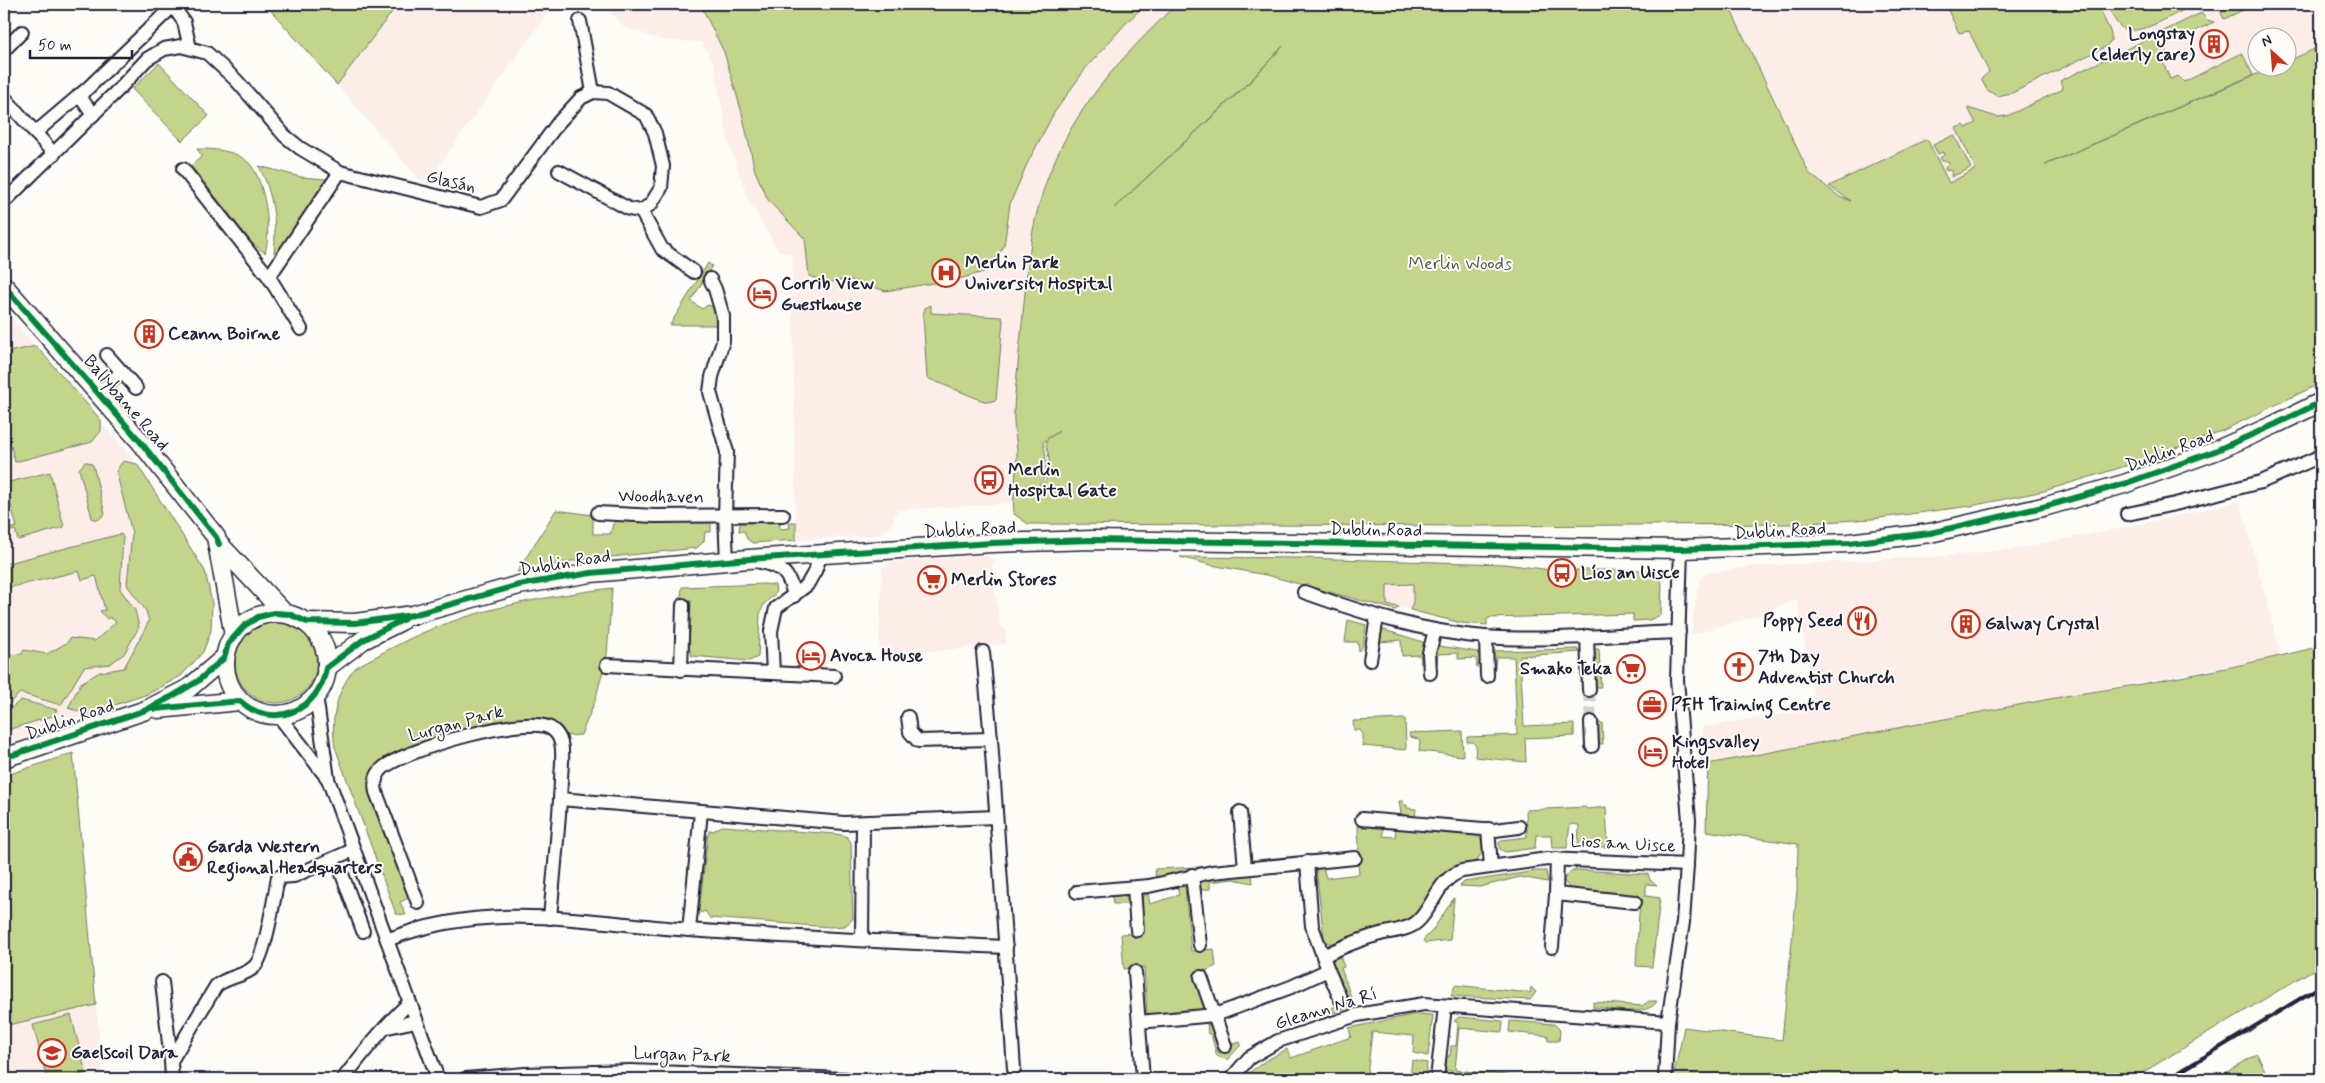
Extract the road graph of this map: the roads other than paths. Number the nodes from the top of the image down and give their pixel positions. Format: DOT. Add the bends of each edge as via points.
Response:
graph roads {
  1 [pos="174,5"];
  2 [pos="580,21"];
  3 [pos="22,32"];
  4 [pos="190,48"];
  5 [pos="4,50"];
  6 [pos="593,92"];
  7 [pos="79,95"];
  8 [pos="4,97"];
  9 [pos="93,115"];
  10 [pos="35,133"];
  11 [pos="54,154"];
  12 [pos="184,169"];
  13 [pos="559,171"];
  14 [pos="340,172"];
  15 [pos="4,202"];
  16 [pos="641,211"];
  17 [pos="694,272"];
  18 [pos="269,277"];
  19 [pos="710,279"];
  20 [pos="4,286"];
  21 [pos="301,329"];
  22 [pos="107,355"];
  23 [pos="122,372"];
  24 [pos="136,388"];
  25 [pos="98,393"];
  26 [pos="2321,402"];
  27 [pos="2321,456"];
  28 [pos="598,513"];
  29 [pos="2127,514"];
  30 [pos="725,515"];
  31 [pos="783,515"];
  32 [pos="219,544"];
  33 [pos="1681,549"];
  34 [pos="821,554"];
  35 [pos="749,559"];
  36 [pos="727,561"];
  37 [pos="1304,592"];
  38 [pos="794,596"];
  39 [pos="683,604"];
  40 [pos="284,613"];
  41 [pos="413,615"];
  42 [pos="1377,617"];
  43 [pos="308,622"];
  44 [pos="1435,630"];
  45 [pos="1679,632"];
  46 [pos="234,636"];
  47 [pos="1587,636"];
  48 [pos="1486,637"];
  49 [pos="983,652"];
  50 [pos="224,658"];
  51 [pos="1370,660"];
  52 [pos="607,665"];
  53 [pos="326,668"];
  54 [pos="681,670"];
  55 [pos="773,673"];
  56 [pos="1430,673"];
  57 [pos="834,676"];
  58 [pos="1487,676"];
  59 [pos="1589,690"];
  60 [pos="316,695"];
  61 [pos="240,701"];
  62 [pos="146,710"];
  63 [pos="278,715"];
  64 [pos="908,717"];
  65 [pos="1591,722"];
  66 [pos="991,739"];
  67 [pos="1592,746"];
  68 [pos="4,758"];
  69 [pos="328,779"];
  70 [pos="560,799"];
  71 [pos="700,812"];
  72 [pos="1240,812"];
  73 [pos="996,818"];
  74 [pos="1362,819"];
  75 [pos="863,823"];
  76 [pos="1519,828"];
  77 [pos="1488,829"];
  78 [pos="353,850"];
  79 [pos="1355,858"];
  80 [pos="1557,859"];
  81 [pos="1307,862"];
  82 [pos="1688,865"];
  83 [pos="1491,866"];
  84 [pos="1245,868"];
  85 [pos="342,874"];
  86 [pos="1192,875"];
  87 [pos="1134,888"];
  88 [pos="1077,892"];
  89 [pos="1556,894"];
  90 [pos="1636,902"];
  91 [pos="418,903"];
  92 [pos="375,906"];
  93 [pos="356,913"];
  94 [pos="550,918"];
  95 [pos="689,930"];
  96 [pos="1137,930"];
  97 [pos="363,931"];
  98 [pos="387,940"];
  99 [pos="862,940"];
  100 [pos="1200,945"];
  101 [pos="1006,947"];
  102 [pos="1552,947"];
  103 [pos="1323,956"];
  104 [pos="1328,970"];
  105 [pos="1135,972"];
  106 [pos="1201,977"];
  107 [pos="162,982"];
  108 [pos="1340,1000"];
  109 [pos="409,1002"];
  110 [pos="1445,1006"];
  111 [pos="1216,1015"];
  112 [pos="416,1021"];
  113 [pos="1139,1022"];
  114 [pos="1668,1022"];
  115 [pos="388,1027"];
  116 [pos="1225,1046"];
  117 [pos="171,1061"];
  118 [pos="1014,1069"];
  119 [pos="777,1078"];
  120 [pos="172,1079"];
  121 [pos="343,1079"];
  122 [pos="438,1079"];
  123 [pos="465,1079"];
  124 [pos="847,1079"];
  125 [pos="1143,1079"];
  126 [pos="1231,1079"];
  127 [pos="1437,1079"];
  128 [pos="1665,1079"];
  1 -- 4 [label="street" via="184,22"];
  1 -- 7 [label="street"];
  2 -- 6 [label="street"];
  3 -- 5 [label="street"];
  4 -- 9 [label="street, Glasán" via="164,49 147,59"];
  4 -- 14 [label="street, Glasán" via="207,53 236,80 285,136"];
  6 -- 14 [label="street, Glasán" via="581,98 558,123 501,200 481,207"];
  6 -- 16 [label="street" via="608,93 646,115 655,133 663,166 662,188 651,204"];
  7 -- 9 [label="street"];
  7 -- 10 [label="street"];
  8 -- 10 [label="street"];
  9 -- 11 [label="street, Glasán"];
  10 -- 11 [label="street"];
  11 -- 15 [label="street, Glasán"];
  12 -- 18 [label="street"];
  13 -- 16 [label="street" via="629,209"];
  14 -- 18 [label="street"];
  16 -- 17 [label="street" via="662,249"];
  18 -- 21 [label="street"];
  19 -- 30 [label="street, Woodhaven" via="723,316 723,341 710,392 727,452"];
  20 -- 25 [label="main road, Ballybane Road"];
  22 -- 23 [label="street"];
  23 -- 24 [label="street"];
  23 -- 25 [label="street"];
  25 -- 32 [label="main road, Ballybane Road" via="186,498"];
  26 -- 33 [label="main road, Dublin Road" via="2215,451 2124,484 1930,533 1839,543"];
  27 -- 29 [label="street" via="2248,485"];
  28 -- 30 [label="street, Woodhaven"];
  30 -- 31 [label="street, Woodhaven"];
  30 -- 36 [label="street, Woodhaven"];
  32 -- 40 [label="main road, Ballybane Road"];
  32 -- 46 [label="main road, Ballybane Road"];
  33 -- 34 [label="main road, Dublin Road" via="1093,540"];
  33 -- 45 [label="street"];
  34 -- 35 [label="main road, Dublin Road"];
  34 -- 38 [label="street" via="816,571"];
  35 -- 36 [label="main road, Dublin Road"];
  35 -- 38 [label="street" via="784,571 791,581"];
  36 -- 41 [label="main road, Dublin Road" via="550,579 494,591"];
  37 -- 42 [label="street"];
  38 -- 55 [label="street" via="776,608 773,618"];
  39 -- 54 [label="street"];
  40 -- 43 [label="main road"];
  40 -- 46 [label="main road" via="258,617"];
  41 -- 43 [label="main road, Dublin Road" via="355,623"];
  41 -- 53 [label="main road, Dublin Road" via="364,640"];
  42 -- 44 [label="street"];
  42 -- 51 [label="street"];
  43 -- 53 [label="main road" via="322,644"];
  44 -- 48 [label="street"];
  44 -- 56 [label="street" via="1429,653"];
  45 -- 47 [label="street"];
  45 -- 82 [label="street" via="1677,680 1689,820"];
  46 -- 50 [label="main road"];
  47 -- 48 [label="street"];
  47 -- 59 [label="street"];
  48 -- 58 [label="street"];
  49 -- 66 [label="street"];
  50 -- 61 [label="main road" via="226,677"];
  50 -- 62 [label="main road, Dublin Road" via="189,688"];
  52 -- 54 [label="street"];
  53 -- 60 [label="main road"];
  54 -- 55 [label="street"];
  55 -- 57 [label="street"];
  60 -- 63 [label="main road" via="303,707"];
  60 -- 69 [label="street"];
  61 -- 62 [label="main road, Dublin Road"];
  61 -- 63 [label="main road" via="261,713"];
  62 -- 68 [label="main road, Dublin Road"];
  63 -- 69 [label="street"];
  64 -- 66 [label="street" via="910,732 918,741"];
  65 -- 67 [label="street"];
  66 -- 73 [label="street"];
  69 -- 78 [label="street"];
  70 -- 71 [label="street"];
  70 -- 91 [label="street, Lurgan Park" via="561,743 553,730 544,725 508,727 466,736 424,748 386,765 376,780 376,792"];
  70 -- 94 [label="street, Lurgan Park"];
  71 -- 75 [label="street"];
  71 -- 95 [label="street"];
  72 -- 84 [label="street"];
  73 -- 75 [label="street"];
  73 -- 101 [label="street"];
  74 -- 77 [label="street"];
  75 -- 99 [label="street"];
  76 -- 77 [label="street"];
  77 -- 83 [label="street"];
  78 -- 92 [label="street"];
  78 -- 117 [label="street" via="294,876 278,877 260,959 250,970 222,980 216,986"];
  79 -- 81 [label="street"];
  80 -- 82 [label="street, Lios an Uisce"];
  80 -- 83 [label="street, Lios an Uisce"];
  80 -- 89 [label="street, Lios an Uisce"];
  81 -- 84 [label="street"];
  81 -- 103 [label="street" via="1312,926"];
  82 -- 114 [label="street"];
  83 -- 103 [label="street, Lios an Uisce" via="1453,874 1421,918 1412,925 1366,938"];
  84 -- 86 [label="street"];
  85 -- 93 [label="street"];
  86 -- 87 [label="street"];
  86 -- 100 [label="street"];
  87 -- 88 [label="street"];
  87 -- 96 [label="street"];
  89 -- 90 [label="street"];
  89 -- 102 [label="street, Lios an Uisce"];
  92 -- 93 [label="street"];
  92 -- 98 [label="street"];
  93 -- 97 [label="street"];
  94 -- 95 [label="street"];
  94 -- 98 [label="street" via="460,919"];
  95 -- 99 [label="street"];
  98 -- 109 [label="street"];
  99 -- 101 [label="street"];
  101 -- 118 [label="street"];
  103 -- 104 [label="street"];
  104 -- 108 [label="street"];
  104 -- 111 [label="street"];
  105 -- 113 [label="street"];
  106 -- 111 [label="street"];
  107 -- 117 [label="street"];
  109 -- 112 [label="street"];
  109 -- 115 [label="street"];
  110 -- 114 [label="street, Gleann Na Rí"];
  110 -- 126 [label="street, Gleann Na Rí" via="1410,1004 1338,1020 1265,1047 1249,1058"];
  110 -- 127 [label="street"];
  111 -- 113 [label="street"];
  111 -- 116 [label="street"];
  112 -- 115 [label="street"];
  112 -- 122 [label="street"];
  113 -- 125 [label="street"];
  114 -- 128 [label="street"];
  115 -- 121 [label="street" via="377,1035"];
  117 -- 120 [label="street"];
  119 -- 123 [label="street, Lurgan Park" via="613,1071"];
  119 -- 124 [label="street, Lurgan Park"];
}
